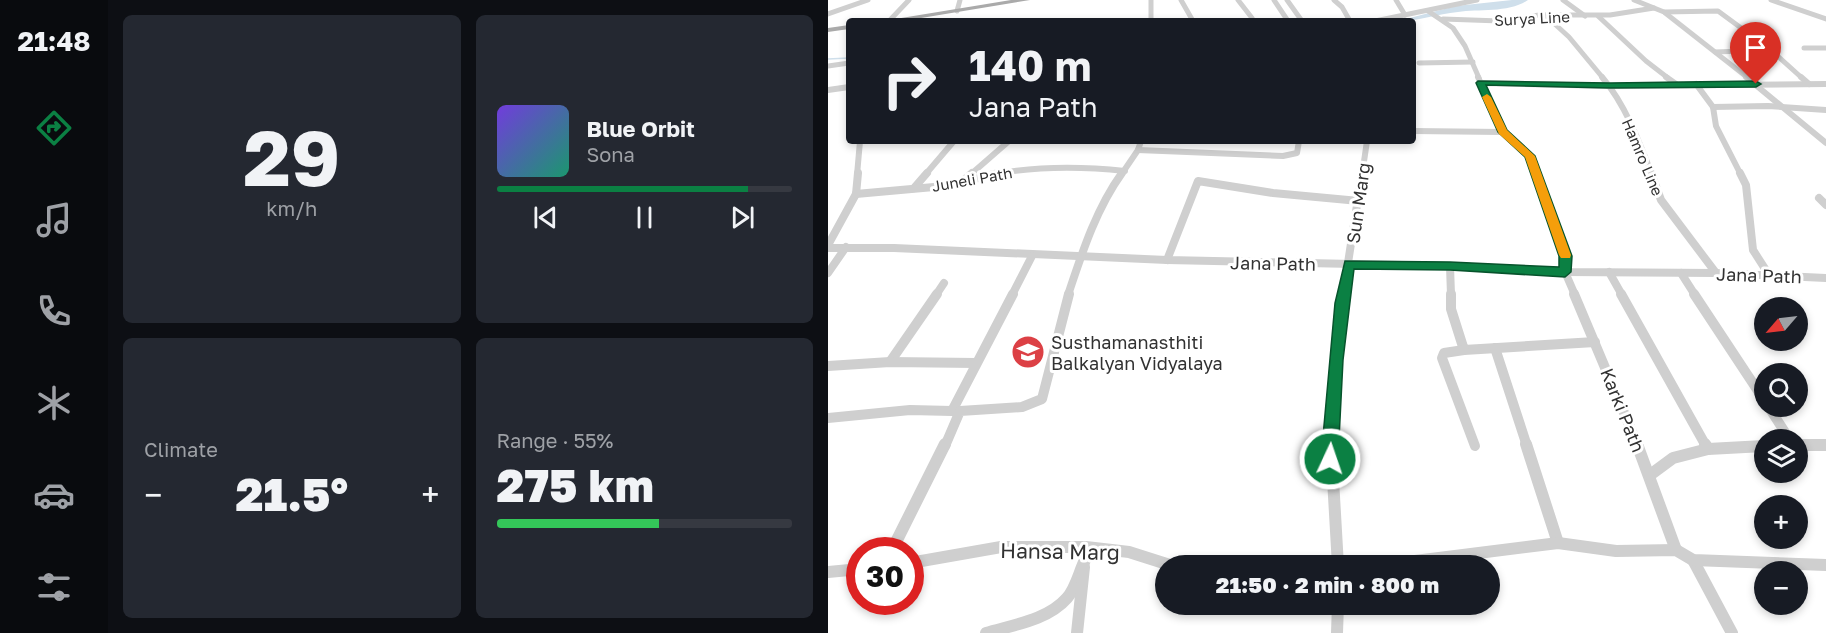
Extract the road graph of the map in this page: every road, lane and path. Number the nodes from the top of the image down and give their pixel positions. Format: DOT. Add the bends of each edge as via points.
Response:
graph roads {
  1 [pos="868,0"];
  2 [pos="909,0"];
  3 [pos="960,0"];
  4 [pos="1026,0"];
  5 [pos="1151,0"];
  6 [pos="1181,0"];
  7 [pos="1238,0"];
  8 [pos="1274,0"];
  9 [pos="1287,0"];
  10 [pos="1334,0"];
  11 [pos="1396,0"];
  12 [pos="1477,0"];
  13 [pos="1563,0"];
  14 [pos="1634,0"];
  15 [pos="1771,0"];
  16 [pos="1656,8"];
  17 [pos="957,11"];
  18 [pos="1664,12"];
  19 [pos="828,14"];
  20 [pos="1405,15"];
  21 [pos="1436,15"];
  22 [pos="1546,16"];
  23 [pos="1585,16"];
  24 [pos="1598,16"];
  25 [pos="891,18"];
  26 [pos="909,18"];
  27 [pos="1151,18"];
  28 [pos="1191,18"];
  29 [pos="1251,18"];
  30 [pos="1286,18"];
  31 [pos="1300,18"];
  32 [pos="1348,18"];
  33 [pos="1390,18"];
  34 [pos="1826,19"];
  35 [pos="846,27"];
  36 [pos="828,30"];
  37 [pos="1804,48"];
  38 [pos="1826,48"];
  39 [pos="1771,50"];
  40 [pos="1715,52"];
  41 [pos="1473,62"];
  42 [pos="846,63"];
  43 [pos="1419,63"];
  44 [pos="828,66"];
  45 [pos="1481,83"];
  46 [pos="1676,84"];
  47 [pos="1696,84"];
  48 [pos="1756,84"];
  49 [pos="1809,84"];
  50 [pos="1826,84"];
  51 [pos="1610,86"];
  52 [pos="846,87"];
  53 [pos="828,90"];
  54 [pos="1713,107"];
  55 [pos="1784,108"];
  56 [pos="1826,110"];
  57 [pos="1416,131"];
  58 [pos="1503,132"];
  59 [pos="1826,143"];
  60 [pos="860,144"];
  61 [pos="951,144"];
  62 [pos="1006,144"];
  63 [pos="1140,144"];
  64 [pos="1298,144"];
  65 [pos="1367,144"];
  66 [pos="1138,150"];
  67 [pos="1125,171"];
  68 [pos="960,183"];
  69 [pos="914,188"];
  70 [pos="856,194"];
  71 [pos="1819,198"];
  72 [pos="1359,201"];
  73 [pos="1826,205"];
  74 [pos="828,246"];
  75 [pos="846,248"];
  76 [pos="1082,255"];
  77 [pos="1032,256"];
  78 [pos="1167,260"];
  79 [pos="1349,264"];
  80 [pos="1450,266"];
  81 [pos="1565,272"];
  82 [pos="1609,272"];
  83 [pos="828,273"];
  84 [pos="1681,273"];
  85 [pos="1716,273"];
  86 [pos="1769,275"];
  87 [pos="1826,278"];
  88 [pos="944,283"];
  89 [pos="1595,342"];
  90 [pos="1495,348"];
  91 [pos="1464,350"];
  92 [pos="890,362"];
  93 [pos="976,363"];
  94 [pos="828,366"];
  95 [pos="1754,385"];
  96 [pos="956,411"];
  97 [pos="828,418"];
  98 [pos="1808,445"];
  99 [pos="1826,445"];
  100 [pos="1475,446"];
  101 [pos="1754,447"];
  102 [pos="1708,449"];
  103 [pos="1650,475"];
  104 [pos="898,537"];
  105 [pos="1558,543"];
  106 [pos="1676,550"];
  107 [pos="1085,553"];
  108 [pos="1337,555"];
  109 [pos="1463,555"];
  110 [pos="1155,560"];
  111 [pos="1693,560"];
  112 [pos="924,561"];
  113 [pos="1826,565"];
  114 [pos="846,571"];
  115 [pos="828,572"];
  116 [pos="1338,615"];
  117 [pos="986,633"];
  118 [pos="1077,633"];
  119 [pos="1337,633"];
  120 [pos="1732,633"];
  1 -- 19 [label="street"];
  2 -- 25 [label="street"];
  3 -- 17 [label="street"];
  4 -- 17 [label="main road"];
  5 -- 27 [label="street"];
  6 -- 28 [label="street"];
  7 -- 29 [label="street"];
  8 -- 30 [label="street"];
  9 -- 31 [label="street"];
  10 -- 32 [label="street"];
  11 -- 20 [label="street"];
  12 -- 21 [label="street"];
  13 -- 23 [label="street"];
  14 -- 16 [label="street"];
  15 -- 34 [label="street"];
  16 -- 18 [label="street"];
  16 -- 24 [label="street, Surya Line"];
  17 -- 26 [label="main road"];
  18 -- 39 [label="street" via="1718,11"];
  18 -- 40 [label="street"];
  20 -- 21 [label="street"];
  20 -- 33 [label="street"];
  21 -- 22 [label="street, Surya Line" via="1500,21"];
  21 -- 41 [label="street" via="1453,27"];
  22 -- 23 [label="street, Surya Line"];
  22 -- 51 [label="street, Hamro Line"];
  23 -- 24 [label="street, Surya Line"];
  24 -- 46 [label="street"];
  35 -- 36 [label="main road"];
  37 -- 38 [label="street"];
  39 -- 40 [label="street"];
  39 -- 49 [label="street"];
  40 -- 48 [label="street"];
  41 -- 43 [label="street"];
  41 -- 45 [label="street"];
  42 -- 44 [label="street"];
  45 -- 51 [label="street"];
  45 -- 58 [label="street"];
  46 -- 47 [label="street"];
  46 -- 51 [label="street"];
  47 -- 48 [label="street"];
  47 -- 54 [label="street"];
  48 -- 49 [label="street"];
  48 -- 55 [label="street"];
  49 -- 50 [label="street"];
  51 -- 85 [label="street, Hamro Line" via="1638,137 1661,200"];
  52 -- 53 [label="street"];
  54 -- 55 [label="street"];
  54 -- 86 [label="street" via="1716,126 1746,185 1754,250"];
  55 -- 56 [label="street"];
  55 -- 59 [label="street"];
  57 -- 58 [label="street"];
  58 -- 81 [label="street, Karki Path" via="1530,156 1566,256"];
  60 -- 70 [label="street"];
  61 -- 69 [label="street"];
  62 -- 68 [label="street"];
  63 -- 66 [label="street"];
  64 -- 66 [label="street" via="1297,153 1283,156"];
  65 -- 72 [label="street, Sun Marg"];
  66 -- 67 [label="street"];
  67 -- 68 [label="street, Juneli Path" via="1043,168 991,174"];
  67 -- 76 [label="street" via="1106,198"];
  68 -- 69 [label="street, Juneli Path"];
  69 -- 70 [label="street, Juneli Path"];
  70 -- 74 [label="street"];
  71 -- 73 [label="street"];
  72 -- 78 [label="street" via="1198,181"];
  72 -- 79 [label="street, Sun Marg"];
  74 -- 75 [label="street, Jana Path"];
  75 -- 77 [label="street, Jana Path"];
  75 -- 83 [label="street"];
  76 -- 77 [label="street, Jana Path"];
  76 -- 78 [label="street, Jana Path"];
  76 -- 96 [label="street" via="1054,342 1042,399 1022,407"];
  77 -- 93 [label="street"];
  78 -- 79 [label="street, Jana Path"];
  79 -- 80 [label="street, Jana Path"];
  79 -- 108 [label="street, Sun Marg" via="1335,368 1330,459"];
  80 -- 81 [label="street, Jana Path"];
  80 -- 91 [label="street" via="1451,309"];
  81 -- 82 [label="street, Jana Path"];
  81 -- 89 [label="street, Karki Path"];
  82 -- 84 [label="street, Jana Path"];
  82 -- 102 [label="street"];
  84 -- 85 [label="street, Jana Path"];
  84 -- 95 [label="street"];
  85 -- 86 [label="street, Jana Path"];
  86 -- 87 [label="street, Jana Path"];
  88 -- 92 [label="street"];
  89 -- 90 [label="street"];
  89 -- 103 [label="street, Karki Path"];
  90 -- 91 [label="street"];
  90 -- 105 [label="street"];
  91 -- 100 [label="street" via="1444,353 1442,358"];
  92 -- 93 [label="street"];
  92 -- 94 [label="street"];
  93 -- 96 [label="street"];
  96 -- 97 [label="street" via="910,410"];
  96 -- 104 [label="street" via="934,470"];
  98 -- 99 [label="street"];
  101 -- 102 [label="street"];
  102 -- 103 [label="street" via="1673,458"];
  103 -- 106 [label="street, Karki Path"];
  105 -- 106 [label="street" via="1616,550"];
  105 -- 109 [label="street"];
  106 -- 111 [label="street"];
  107 -- 110 [label="street, Hansa Marg" via="1129,552"];
  107 -- 112 [label="street, Hansa Marg" via="1001,548"];
  107 -- 117 [label="street" via="1067,597 1043,614"];
  107 -- 118 [label="street"];
  111 -- 113 [label="street"];
  111 -- 120 [label="street"];
  114 -- 115 [label="street"];
  116 -- 119 [label="street"];
}
